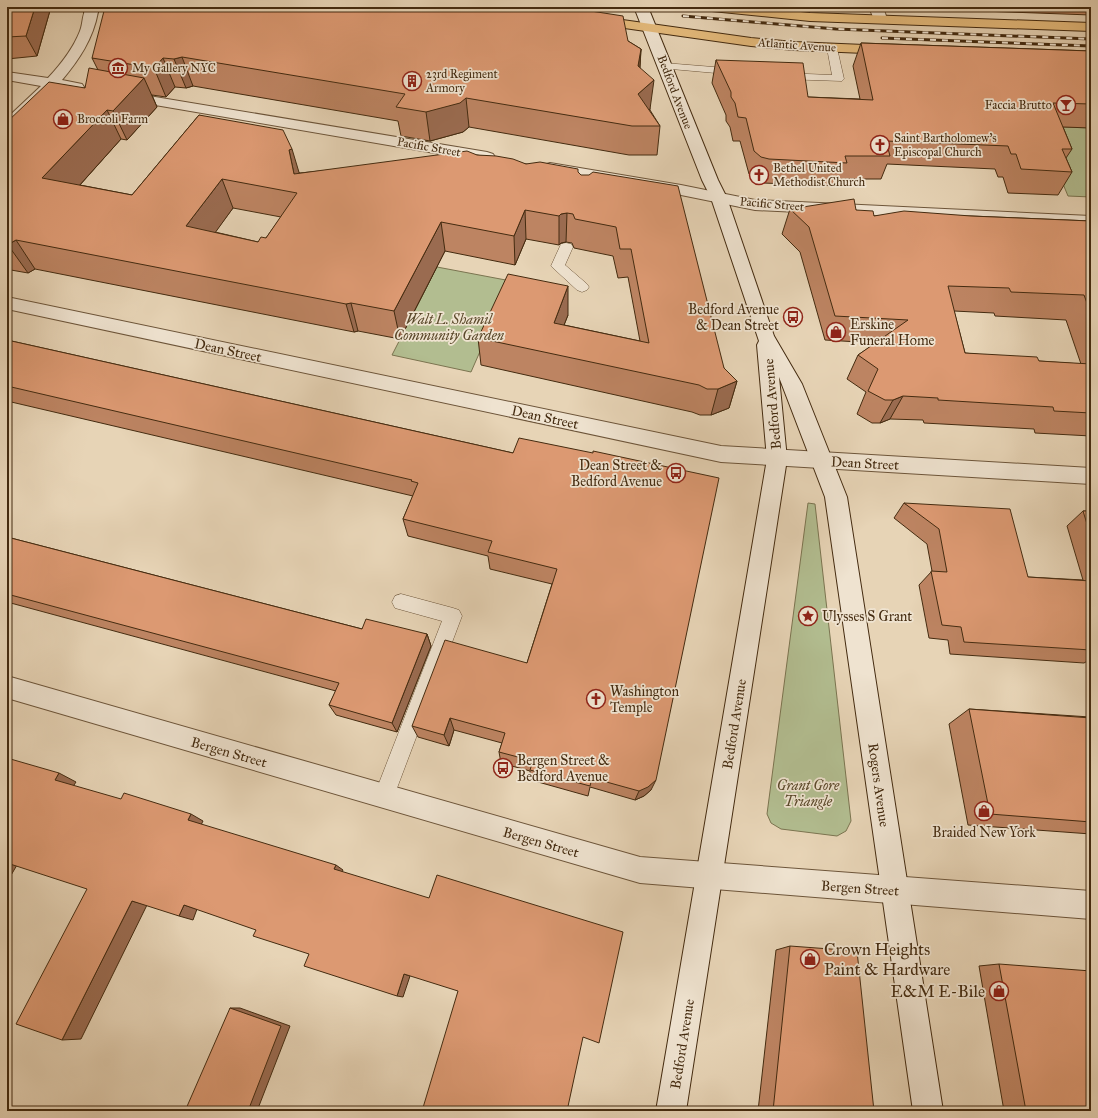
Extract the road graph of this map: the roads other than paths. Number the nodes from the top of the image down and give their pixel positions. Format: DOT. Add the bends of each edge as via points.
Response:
graph roads {
  1 [pos="641,7"];
  2 [pos="712,7"];
  3 [pos="92,10"];
  4 [pos="757,10"];
  5 [pos="878,13"];
  6 [pos="582,18"];
  7 [pos="650,28"];
  8 [pos="1091,28"];
  9 [pos="832,48"];
  10 [pos="903,51"];
  11 [pos="664,66"];
  12 [pos="752,73"];
  13 [pos="775,75"];
  14 [pos="7,76"];
  15 [pos="50,83"];
  16 [pos="90,90"];
  17 [pos="113,94"];
  18 [pos="7,126"];
  19 [pos="500,159"];
  20 [pos="539,166"];
  21 [pos="719,198"];
  22 [pos="1091,221"];
  23 [pos="566,247"];
  24 [pos="582,287"];
  25 [pos="7,303"];
  26 [pos="765,336"];
  27 [pos="777,458"];
  28 [pos="823,461"];
  29 [pos="1091,476"];
  30 [pos="401,602"];
  31 [pos="7,687"];
  32 [pos="384,796"];
  33 [pos="708,876"];
  34 [pos="895,890"];
  35 [pos="1091,905"];
  36 [pos="671,1111"];
  37 [pos="928,1111"];
  1 -- 7 [label="street, Bedford Avenue"];
  2 -- 4 [label="main road"];
  3 -- 15 [label="street" via="87,31 74,56"];
  4 -- 5 [label="main road" via="810,17"];
  5 -- 8 [label="main road"];
  6 -- 7 [label="main road, Atlantic Avenue"];
  7 -- 9 [label="main road, Atlantic Avenue" via="751,42"];
  7 -- 11 [label="street, Bedford Avenue"];
  9 -- 10 [label="main road, Atlantic Avenue"];
  9 -- 13 [label="lane" via="838,79"];
  11 -- 12 [label="lane"];
  11 -- 21 [label="street, Bedford Avenue"];
  14 -- 15 [label="street"];
  15 -- 16 [label="street"];
  15 -- 18 [label="street"];
  17 -- 19 [label="street, Pacific Street"];
  20 -- 21 [label="street, Pacific Street" via="592,181"];
  21 -- 22 [label="street, Pacific Street" via="755,205"];
  21 -- 26 [label="street, Bedford Avenue"];
  23 -- 24 [label="lane" via="558,266"];
  25 -- 27 [label="street, Dean Street" via="721,454"];
  26 -- 27 [label="street, Bedford Avenue"];
  26 -- 28 [label="street, Bedford Avenue" via="792,384"];
  27 -- 28 [label="street, Dean Street"];
  27 -- 33 [label="street, Bedford Avenue"];
  28 -- 29 [label="street, Dean Street"];
  28 -- 34 [label="street, Rogers Avenue" via="837,501"];
  30 -- 32 [label="lane" via="453,616"];
  31 -- 32 [label="street, Bergen Street"];
  32 -- 33 [label="street, Bergen Street" via="640,870"];
  33 -- 34 [label="street, Bergen Street"];
  33 -- 36 [label="street, Bedford Avenue"];
  34 -- 35 [label="street, Bergen Street"];
  34 -- 37 [label="street, Rogers Avenue"];
}
